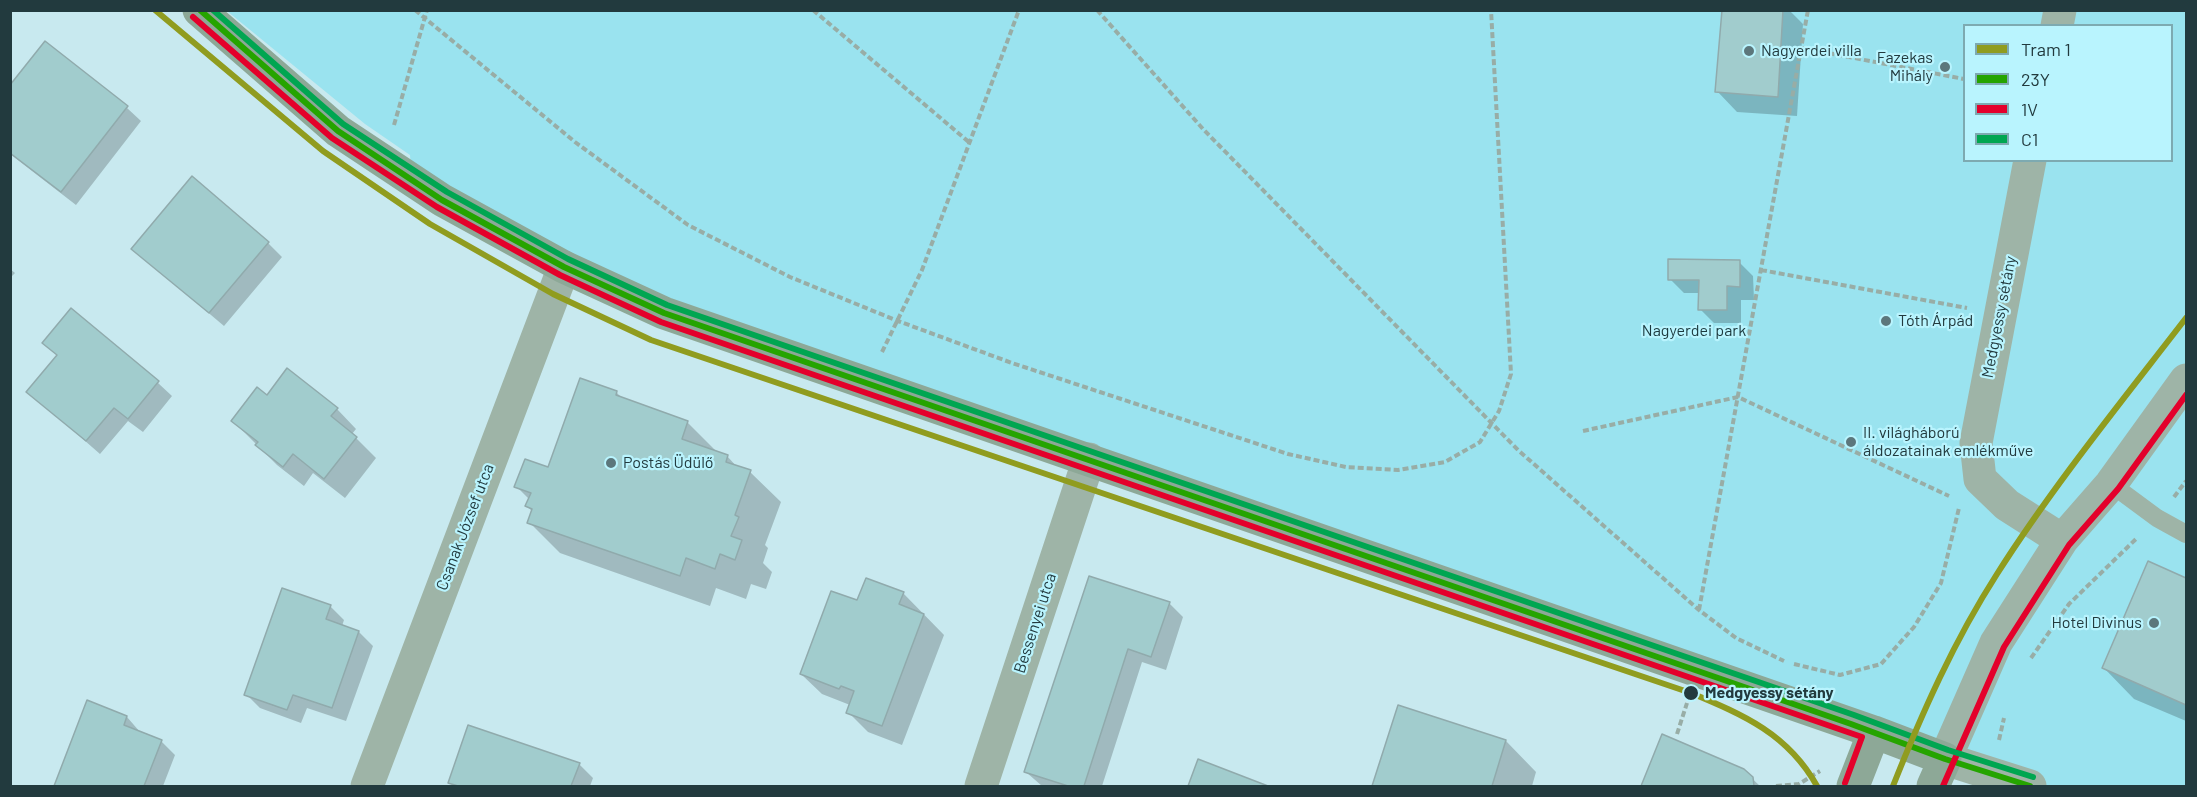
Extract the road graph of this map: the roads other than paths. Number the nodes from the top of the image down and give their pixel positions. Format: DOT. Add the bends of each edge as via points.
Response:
graph roads {
  1 [pos="199,10"];
  2 [pos="2030,162"];
  3 [pos="564,267"];
  4 [pos="2187,380"];
  5 [pos="1089,459"];
  6 [pos="2111,484"];
  7 [pos="2187,534"];
  8 [pos="2062,540"];
  9 [pos="1874,732"];
  10 [pos="1939,773"];
  11 [pos="367,786"];
  12 [pos="981,786"];
  13 [pos="1852,786"];
  14 [pos="2030,786"];
  1 -- 3 [label="street" via="338,131 442,200"];
  2 -- 8 [label="street, Medgyessy sétány" via="1976,443 1980,479 2007,505"];
  3 -- 5 [label="street" via="664,313"];
  3 -- 11 [label="street, Csanak József utca"];
  4 -- 6 [label="street"];
  5 -- 9 [label="street"];
  5 -- 12 [label="street, Bessenyei utca"];
  6 -- 7 [label="lane" via="2157,518"];
  6 -- 8 [label="street"];
  8 -- 10 [label="street" via="1996,643"];
  9 -- 10 [label="street"];
  9 -- 13 [label="street"];
  10 -- 14 [label="street"];
}
